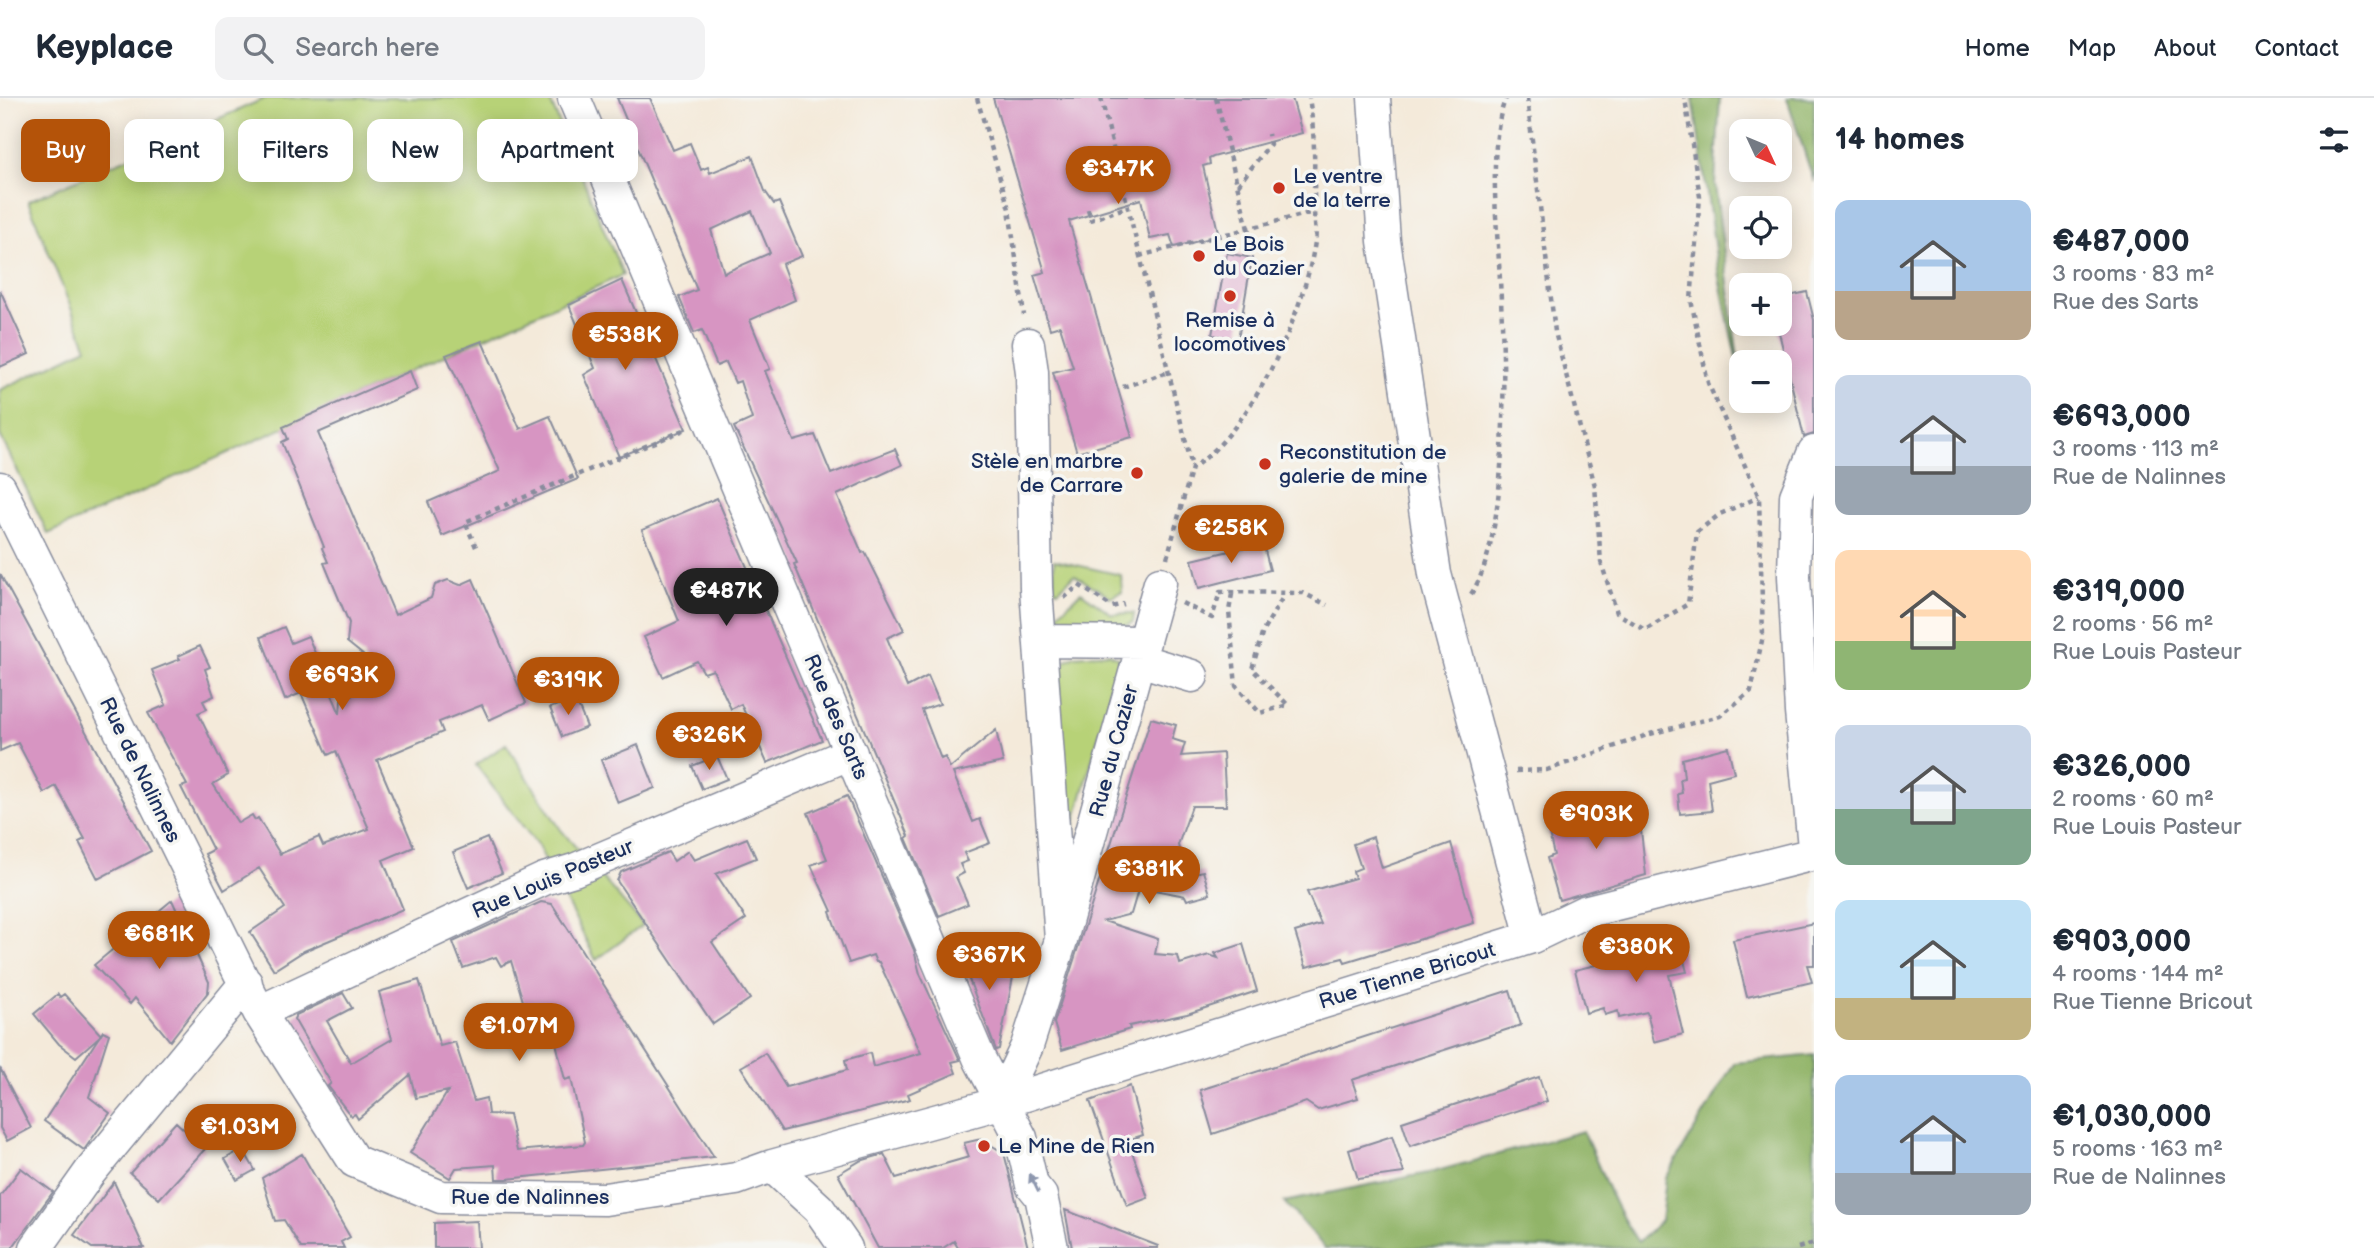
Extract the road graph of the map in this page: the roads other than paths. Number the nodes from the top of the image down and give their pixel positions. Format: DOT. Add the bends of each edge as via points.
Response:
graph roads {
  1 [pos="574,98"];
  2 [pos="1374,98"];
  3 [pos="1028,344"];
  4 [pos="1814,452"];
  5 [pos="0,488"];
  6 [pos="1159,588"];
  7 [pos="1040,641"];
  8 [pos="1142,651"];
  9 [pos="1192,676"];
  10 [pos="851,753"];
  11 [pos="1814,847"];
  12 [pos="1814,854"];
  13 [pos="1532,937"];
  14 [pos="1061,940"];
  15 [pos="246,983"];
  16 [pos="259,1012"];
  17 [pos="1000,1103"];
  18 [pos="772,1166"];
  19 [pos="36,1248"];
  20 [pos="846,1248"];
  21 [pos="1052,1248"];
  1 -- 10 [label="street, Rue des Sarts"];
  2 -- 13 [label="street" via="1384,241 1443,610"];
  3 -- 7 [label="street, Rue du Cazier"];
  4 -- 11 [label="street" via="1796,496 1794,576"];
  5 -- 15 [label="street, Rue de Nalinnes"];
  6 -- 8 [label="street, Rue du Cazier"];
  7 -- 8 [label="street"];
  7 -- 14 [label="street, Rue du Cazier"];
  8 -- 9 [label="street"];
  8 -- 14 [label="street, Rue du Cazier"];
  10 -- 16 [label="street, Rue Louis Pasteur" via="544,879"];
  10 -- 17 [label="street, Rue des Sarts"];
  12 -- 13 [label="street, Rue Tienne Bricout" via="1584,912"];
  13 -- 17 [label="street, Rue Tienne Bricout"];
  14 -- 17 [label="street, Rue du Cazier" via="1027,1046"];
  15 -- 16 [label="street, Rue de Nalinnes"];
  15 -- 19 [label="street" via="90,1172"];
  16 -- 18 [label="street, Rue de Nalinnes" via="354,1160 442,1197 605,1199 736,1179"];
  17 -- 18 [label="street, Rue de Nalinnes"];
  21 -- 17 [label="street, one-way" via="1041,1196 1032,1185 1021,1138"];
  18 -- 20 [label="street" via="819,1209"];
}
